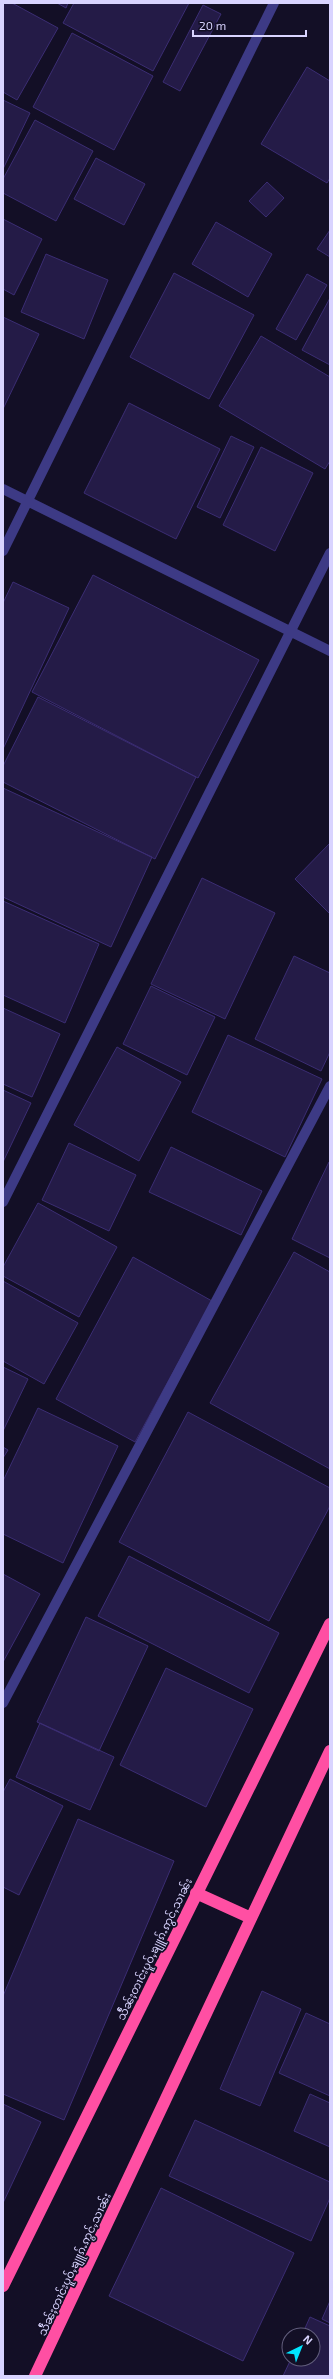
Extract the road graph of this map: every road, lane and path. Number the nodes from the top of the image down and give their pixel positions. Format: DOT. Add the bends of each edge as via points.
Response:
graph roads {
  1 [pos="274,3"];
  2 [pos="3,489"];
  3 [pos="27,501"];
  4 [pos="3,551"];
  5 [pos="330,553"];
  6 [pos="290,631"];
  7 [pos="330,651"];
  8 [pos="330,1086"];
  9 [pos="3,1202"];
  10 [pos="330,1624"];
  11 [pos="3,1703"];
  12 [pos="330,1751"];
  13 [pos="196,1893"];
  14 [pos="250,1918"];
  15 [pos="3,2286"];
  16 [pos="35,2376"];
  1 -- 3 [label="street"];
  2 -- 3 [label="street"];
  3 -- 4 [label="street"];
  3 -- 6 [label="street"];
  5 -- 6 [label="street"];
  6 -- 7 [label="street"];
  6 -- 9 [label="street"];
  8 -- 11 [label="street"];
  10 -- 13 [label="highway, သဵႅၼ်ႈတၢင်းပူဝ်ႇၶျူၵ်ႉဢွင်ႇသၢၼ်း"];
  12 -- 14 [label="highway, သဵႅၼ်ႈတၢင်းပူဝ်ႇၶျူၵ်ႉဢွင်ႇသၢၼ်း"];
  13 -- 14 [label="highway"];
  13 -- 15 [label="highway, သဵႅၼ်ႈတၢင်းပူဝ်ႇၶျူၵ်ႉဢွင်ႇသၢၼ်း"];
  14 -- 16 [label="highway, သဵႅၼ်ႈတၢင်းပူဝ်ႇၶျူၵ်ႉဢွင်ႇသၢၼ်း"];
}
